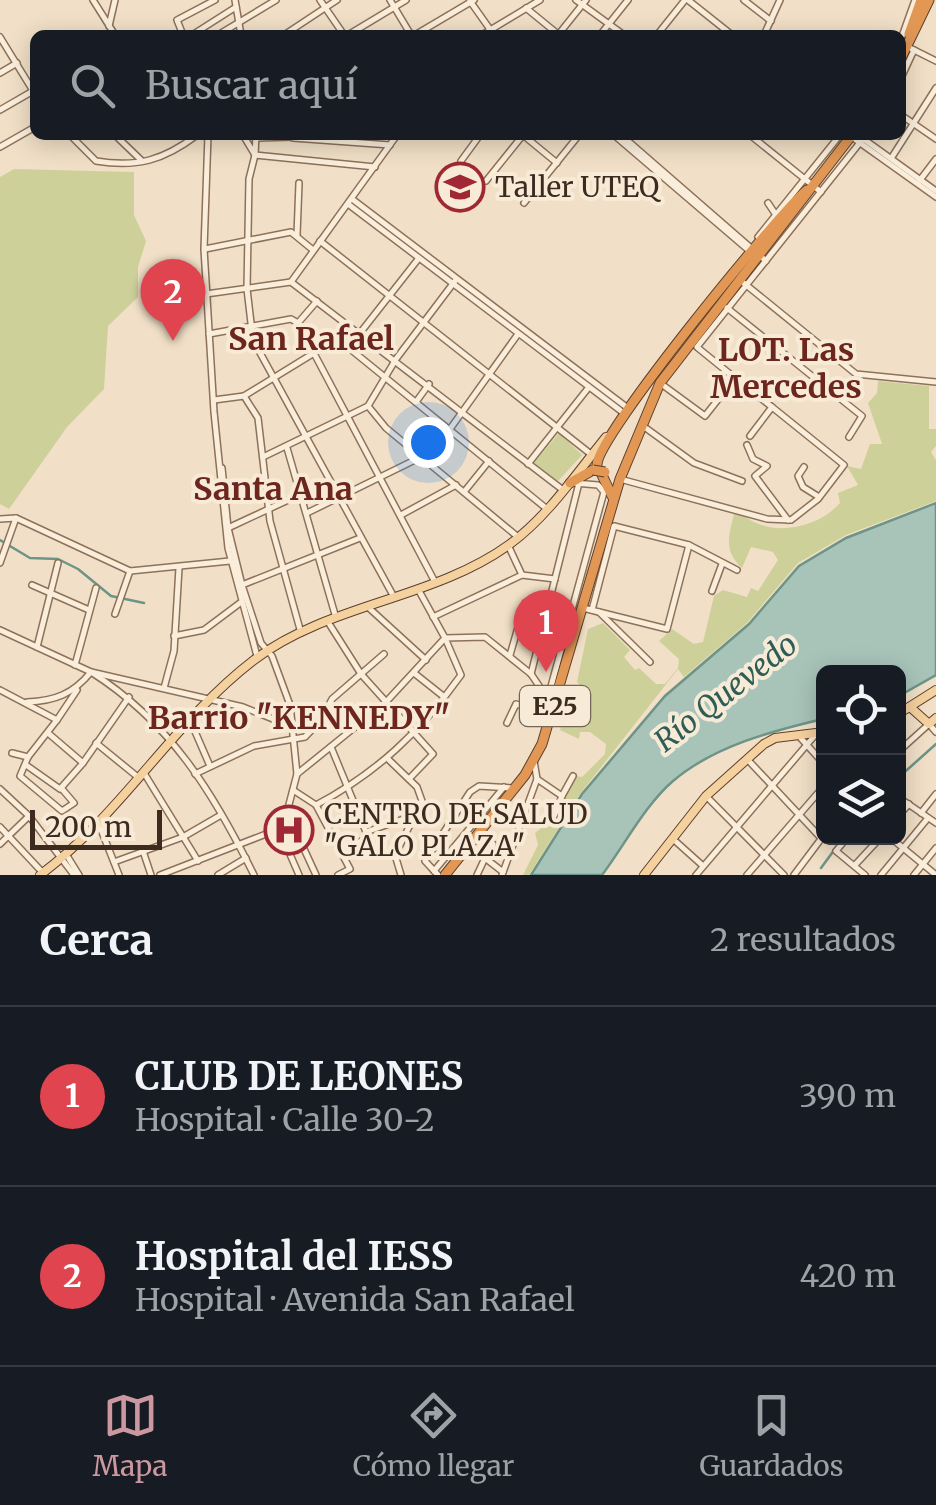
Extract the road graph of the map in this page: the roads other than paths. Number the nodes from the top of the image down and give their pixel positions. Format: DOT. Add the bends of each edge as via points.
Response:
graph roads {
  1 [pos="93,0"];
  2 [pos="115,0"];
  3 [pos="215,0"];
  4 [pos="276,0"];
  5 [pos="337,0"];
  6 [pos="390,0"];
  7 [pos="406,0"];
  8 [pos="540,0"];
  9 [pos="628,0"];
  10 [pos="687,0"];
  11 [pos="744,0"];
  12 [pos="780,0"];
  13 [pos="918,0"];
  14 [pos="929,0"];
  15 [pos="471,1"];
  16 [pos="581,2"];
  17 [pos="323,3"];
  18 [pos="236,4"];
  19 [pos="394,7"];
  20 [pos="526,8"];
  21 [pos="770,21"];
  22 [pos="239,23"];
  23 [pos="609,24"];
  24 [pos="108,26"];
  25 [pos="112,30"];
  26 [pos="180,30"];
  27 [pos="199,30"];
  28 [pos="227,30"];
  29 [pos="240,30"];
  30 [pos="290,30"];
  31 [pos="342,30"];
  32 [pos="355,30"];
  33 [pos="410,30"];
  34 [pos="422,30"];
  35 [pos="490,30"];
  36 [pos="496,30"];
  37 [pos="552,30"];
  38 [pos="561,30"];
  39 [pos="604,30"];
  40 [pos="617,30"];
  41 [pos="661,30"];
  42 [pos="726,30"];
  43 [pos="766,30"];
  44 [pos="0,36"];
  45 [pos="907,39"];
  46 [pos="936,62"];
  47 [pos="17,63"];
  48 [pos="0,72"];
  49 [pos="30,86"];
  50 [pos="936,88"];
  51 [pos="30,95"];
  52 [pos="0,110"];
  53 [pos="906,118"];
  54 [pos="916,124"];
  55 [pos="30,130"];
  56 [pos="906,138"];
  57 [pos="75,140"];
  58 [pos="120,140"];
  59 [pos="189,140"];
  60 [pos="208,140"];
  61 [pos="246,140"];
  62 [pos="256,140"];
  63 [pos="337,140"];
  64 [pos="394,140"];
  65 [pos="476,140"];
  66 [pos="519,140"];
  67 [pos="529,140"];
  68 [pos="575,140"];
  69 [pos="620,140"];
  70 [pos="628,140"];
  71 [pos="756,140"];
  72 [pos="852,140"];
  73 [pos="861,140"];
  74 [pos="904,140"];
  75 [pos="936,140"];
  76 [pos="391,145"];
  77 [pos="0,147"];
  78 [pos="255,155"];
  79 [pos="936,158"];
  80 [pos="890,160"];
  81 [pos="461,161"];
  82 [pos="557,162"];
  83 [pos="144,163"];
  84 [pos="375,168"];
  85 [pos="486,180"];
  86 [pos="919,181"];
  87 [pos="299,184"];
  88 [pos="813,185"];
  89 [pos="936,194"];
  90 [pos="350,202"];
  91 [pos="524,203"];
  92 [pos="782,208"];
  93 [pos="776,215"];
  94 [pos="296,235"];
  95 [pos="249,240"];
  96 [pos="320,241"];
  97 [pos="204,249"];
  98 [pos="313,250"];
  99 [pos="758,255"];
  100 [pos="419,258"];
  101 [pos="455,281"];
  102 [pos="292,282"];
  103 [pos="743,282"];
  104 [pos="247,290"];
  105 [pos="206,294"];
  106 [pos="389,296"];
  107 [pos="317,301"];
  108 [pos="724,306"];
  109 [pos="298,322"];
  110 [pos="423,322"];
  111 [pos="251,326"];
  112 [pos="360,333"];
  113 [pos="519,333"];
  114 [pos="209,334"];
  115 [pos="344,344"];
  116 [pos="693,344"];
  117 [pos="314,353"];
  118 [pos="396,359"];
  119 [pos="489,373"];
  120 [pos="273,376"];
  121 [pos="384,376"];
  122 [pos="657,378"];
  123 [pos="735,378"];
  124 [pos="936,382"];
  125 [pos="429,384"];
  126 [pos="590,387"];
  127 [pos="640,394"];
  128 [pos="244,396"];
  129 [pos="214,400"];
  130 [pos="416,402"];
  131 [pos="651,402"];
  132 [pos="368,406"];
  133 [pos="772,407"];
  134 [pos="463,410"];
  135 [pos="627,412"];
  136 [pos="346,416"];
  137 [pos="640,424"];
  138 [pos="558,427"];
  139 [pos="450,429"];
  140 [pos="306,436"];
  141 [pos="636,436"];
  142 [pos="750,436"];
  143 [pos="849,437"];
  144 [pos="747,446"];
  145 [pos="286,447"];
  146 [pos="422,456"];
  147 [pos="263,457"];
  148 [pos="489,461"];
  149 [pos="528,464"];
  150 [pos="598,467"];
  151 [pos="804,467"];
  152 [pos="380,479"];
  153 [pos="620,479"];
  154 [pos="742,482"];
  155 [pos="456,485"];
  156 [pos="571,485"];
  157 [pos="464,492"];
  158 [pos="301,494"];
  159 [pos="819,497"];
  160 [pos="341,498"];
  161 [pos="608,504"];
  162 [pos="269,507"];
  163 [pos="547,509"];
  164 [pos="308,513"];
  165 [pos="400,516"];
  166 [pos="16,518"];
  167 [pos="0,519"];
  168 [pos="788,520"];
  169 [pos="228,528"];
  170 [pos="361,537"];
  171 [pos="518,537"];
  172 [pos="508,546"];
  173 [pos="689,546"];
  174 [pos="318,554"];
  175 [pos="230,560"];
  176 [pos="0,563"];
  177 [pos="58,563"];
  178 [pos="722,564"];
  179 [pos="178,567"];
  180 [pos="282,569"];
  181 [pos="737,570"];
  182 [pos="130,572"];
  183 [pos="522,574"];
  184 [pos="556,579"];
  185 [pos="435,582"];
  186 [pos="242,584"];
  187 [pos="32,586"];
  188 [pos="96,588"];
  189 [pos="418,588"];
  190 [pos="712,591"];
  191 [pos="52,592"];
  192 [pos="394,597"];
  193 [pos="240,603"];
  194 [pos="525,603"];
  195 [pos="368,607"];
  196 [pos="89,610"];
  197 [pos="591,610"];
  198 [pos="116,614"];
  199 [pos="433,617"];
  200 [pos="332,620"];
  201 [pos="0,630"];
  202 [pos="302,633"];
  203 [pos="174,636"];
  204 [pos="445,638"];
  205 [pos="37,647"];
  206 [pos="267,651"];
  207 [pos="384,654"];
  208 [pos="510,654"];
  209 [pos="257,658"];
  210 [pos="426,660"];
  211 [pos="650,662"];
  212 [pos="75,664"];
  213 [pos="90,672"];
  214 [pos="361,674"];
  215 [pos="414,674"];
  216 [pos="532,674"];
  217 [pos="164,688"];
  218 [pos="0,690"];
  219 [pos="77,690"];
  220 [pos="936,690"];
  221 [pos="130,696"];
  222 [pos="443,696"];
  223 [pos="210,698"];
  224 [pos="28,702"];
  225 [pos="386,702"];
  226 [pos="551,705"];
  227 [pos="910,707"];
  228 [pos="906,709"];
  229 [pos="57,720"];
  230 [pos="190,720"];
  231 [pos="932,721"];
  232 [pos="507,723"];
  233 [pos="294,727"];
  234 [pos="936,732"];
  235 [pos="48,733"];
  236 [pos="816,733"];
  237 [pos="415,734"];
  238 [pos="798,736"];
  239 [pos="816,736"];
  240 [pos="295,737"];
  241 [pos="174,738"];
  242 [pos="96,743"];
  243 [pos="806,745"];
  244 [pos="906,745"];
  245 [pos="332,747"];
  246 [pos="12,753"];
  247 [pos="816,756"];
  248 [pos="28,757"];
  249 [pos="746,759"];
  250 [pos="389,760"];
  251 [pos="534,761"];
  252 [pos="83,763"];
  253 [pos="25,764"];
  254 [pos="210,766"];
  255 [pos="195,774"];
  256 [pos="297,774"];
  257 [pos="142,776"];
  258 [pos="573,776"];
  259 [pos="409,778"];
  260 [pos="537,779"];
  261 [pos="771,785"];
  262 [pos="350,787"];
  263 [pos="510,788"];
  264 [pos="0,789"];
  265 [pos="62,789"];
  266 [pos="293,790"];
  267 [pos="936,794"];
  268 [pos="816,795"];
  269 [pos="562,796"];
  270 [pos="706,796"];
  271 [pos="906,802"];
  272 [pos="316,804"];
  273 [pos="909,804"];
  274 [pos="906,807"];
  275 [pos="287,812"];
  276 [pos="921,813"];
  277 [pos="222,814"];
  278 [pos="415,814"];
  279 [pos="798,815"];
  280 [pos="29,816"];
  281 [pos="554,816"];
  282 [pos="928,818"];
  283 [pos="98,822"];
  284 [pos="936,823"];
  285 [pos="0,826"];
  286 [pos="736,828"];
  287 [pos="279,829"];
  288 [pos="366,832"];
  289 [pos="816,832"];
  290 [pos="8,836"];
  291 [pos="183,837"];
  292 [pos="671,838"];
  293 [pos="0,844"];
  294 [pos="493,844"];
  295 [pos="816,845"];
  296 [pos="841,845"];
  297 [pos="874,845"];
  298 [pos="899,845"];
  299 [pos="240,847"];
  300 [pos="936,848"];
  301 [pos="904,850"];
  302 [pos="340,851"];
  303 [pos="143,853"];
  304 [pos="65,855"];
  305 [pos="764,855"];
  306 [pos="246,858"];
  307 [pos="485,858"];
  308 [pos="198,861"];
  309 [pos="114,862"];
  310 [pos="923,865"];
  311 [pos="703,866"];
  312 [pos="854,866"];
  313 [pos="182,867"];
  314 [pos="351,872"];
  315 [pos="41,874"];
  316 [pos="439,874"];
  317 [pos="503,874"];
  318 [pos="76,875"];
  319 [pos="119,875"];
  320 [pos="152,875"];
  321 [pos="160,875"];
  322 [pos="186,875"];
  323 [pos="218,875"];
  324 [pos="254,875"];
  325 [pos="299,875"];
  326 [pos="316,875"];
  327 [pos="338,875"];
  328 [pos="401,875"];
  329 [pos="477,875"];
  330 [pos="644,875"];
  331 [pos="696,875"];
  332 [pos="747,875"];
  333 [pos="784,875"];
  334 [pos="794,875"];
  335 [pos="865,875"];
  336 [pos="881,875"];
  337 [pos="914,875"];
  338 [pos="936,875"];
  1 -- 24 [label="street"];
  2 -- 24 [label="street"];
  3 -- 26 [label="street" via="179,18"];
  4 -- 22 [label="street"];
  5 -- 17 [label="street"];
  6 -- 19 [label="street"];
  7 -- 19 [label="street"];
  8 -- 20 [label="street"];
  9 -- 23 [label="street"];
  10 -- 41 [label="street"];
  10 -- 42 [label="street"];
  11 -- 21 [label="street"];
  12 -- 21 [label="street"];
  13 -- 45 [label="highway"];
  14 -- 45 [label="highway"];
  15 -- 34 [label="street"];
  15 -- 35 [label="street"];
  16 -- 23 [label="street"];
  16 -- 38 [label="street"];
  17 -- 30 [label="street"];
  17 -- 31 [label="street"];
  18 -- 22 [label="street"];
  18 -- 27 [label="street"];
  19 -- 32 [label="street"];
  19 -- 33 [label="street"];
  20 -- 36 [label="street"];
  20 -- 37 [label="street"];
  21 -- 43 [label="street"];
  22 -- 28 [label="street"];
  22 -- 29 [label="street"];
  23 -- 39 [label="street"];
  23 -- 40 [label="street"];
  24 -- 25 [label="street"];
  44 -- 47 [label="street"];
  45 -- 46 [label="street"];
  47 -- 48 [label="street"];
  47 -- 49 [label="street"];
  50 -- 54 [label="street"];
  51 -- 52 [label="street"];
  53 -- 54 [label="street"];
  54 -- 56 [label="street"];
  54 -- 75 [label="street"];
  55 -- 77 [label="street"];
  57 -- 83 [label="street" via="96,161"];
  58 -- 83 [label="street"];
  59 -- 83 [label="street" via="165,158"];
  60 -- 97 [label="street"];
  61 -- 78 [label="street"];
  62 -- 78 [label="street"];
  63 -- 76 [label="street"];
  64 -- 76 [label="street"];
  65 -- 81 [label="street"];
  66 -- 85 [label="street"];
  67 -- 82 [label="street"];
  68 -- 82 [label="street"];
  69 -- 99 [label="street"];
  70 -- 99 [label="street"];
  71 -- 88 [label="street"];
  72 -- 88 [label="highway, E25"];
  73 -- 80 [label="street"];
  74 -- 80 [label="street"];
  76 -- 84 [label="street"];
  78 -- 84 [label="street"];
  78 -- 95 [label="street"];
  79 -- 86 [label="street"];
  80 -- 86 [label="street"];
  82 -- 91 [label="street"];
  84 -- 90 [label="street"];
  86 -- 89 [label="street"];
  87 -- 94 [label="street"];
  88 -- 92 [label="street"];
  88 -- 99 [label="highway, E25"];
  90 -- 96 [label="street"];
  90 -- 100 [label="street"];
  90 -- 101 [label="street"];
  92 -- 93 [label="street"];
  92 -- 93 [label="street" via="768,203"];
  93 -- 99 [label="street" via="757,238"];
  94 -- 95 [label="street"];
  94 -- 98 [label="street"];
  95 -- 97 [label="street"];
  95 -- 104 [label="street"];
  96 -- 98 [label="street"];
  96 -- 106 [label="street"];
  97 -- 105 [label="street"];
  98 -- 102 [label="street"];
  99 -- 103 [label="highway, E25"];
  99 -- 122 [label="highway, E25"];
  100 -- 101 [label="street"];
  100 -- 106 [label="street"];
  101 -- 110 [label="street"];
  101 -- 113 [label="street"];
  101 -- 135 [label="street"];
  102 -- 104 [label="street"];
  102 -- 107 [label="street"];
  103 -- 108 [label="highway, E25"];
  103 -- 124 [label="street" via="856,374"];
  104 -- 105 [label="street"];
  104 -- 111 [label="street"];
  105 -- 114 [label="street"];
  106 -- 110 [label="street"];
  106 -- 112 [label="street"];
  107 -- 109 [label="street"];
  107 -- 112 [label="street"];
  108 -- 116 [label="highway, E25"];
  108 -- 143 [label="street" via="862,416"];
  109 -- 111 [label="street"];
  109 -- 117 [label="street"];
  110 -- 118 [label="street"];
  110 -- 119 [label="street"];
  111 -- 114 [label="street"];
  111 -- 120 [label="street"];
  112 -- 118 [label="street"];
  113 -- 119 [label="street"];
  113 -- 126 [label="street"];
  114 -- 129 [label="street"];
  115 -- 121 [label="street"];
  116 -- 122 [label="highway, E25"];
  116 -- 123 [label="street"];
  117 -- 120 [label="street"];
  117 -- 136 [label="street"];
  118 -- 121 [label="street"];
  118 -- 125 [label="street"];
  119 -- 134 [label="street"];
  119 -- 138 [label="street"];
  120 -- 128 [label="street"];
  120 -- 140 [label="street"];
  121 -- 130 [label="street"];
  121 -- 132 [label="street"];
  122 -- 123 [label="street" via="705,416"];
  122 -- 127 [label="highway, E25"];
  122 -- 131 [label="highway, E25"];
  123 -- 133 [label="street"];
  125 -- 130 [label="street"];
  125 -- 134 [label="street"];
  126 -- 135 [label="street"];
  126 -- 138 [label="street"];
  127 -- 131 [label="highway" via="639,408"];
  127 -- 135 [label="highway, E25"];
  128 -- 129 [label="street"];
  128 -- 147 [label="street" via="258,418"];
  129 -- 169 [label="street"];
  129 -- 175 [label="street"];
  130 -- 139 [label="street"];
  131 -- 137 [label="highway, E25"];
  132 -- 136 [label="street"];
  132 -- 146 [label="street"];
  133 -- 142 [label="street"];
  133 -- 159 [label="street" via="844,464"];
  134 -- 139 [label="street"];
  134 -- 149 [label="street"];
  135 -- 150 [label="highway, E25" via="599,452"];
  136 -- 140 [label="street"];
  136 -- 152 [label="street"];
  137 -- 141 [label="highway, E25"];
  137 -- 154 [label="street" via="694,464"];
  138 -- 149 [label="street"];
  138 -- 150 [label="street"];
  139 -- 148 [label="street"];
  140 -- 145 [label="street"];
  140 -- 160 [label="street"];
  141 -- 150 [label="highway" via="618,467"];
  141 -- 153 [label="highway, E25"];
  144 -- 168 [label="street" via="767,466 755,476"];
  145 -- 147 [label="street"];
  145 -- 158 [label="street"];
  146 -- 152 [label="street"];
  146 -- 155 [label="street"];
  147 -- 162 [label="street"];
  148 -- 157 [label="street"];
  148 -- 163 [label="street"];
  149 -- 156 [label="street"];
  150 -- 156 [label="highway"];
  150 -- 161 [label="highway" via="612,488"];
  151 -- 159 [label="street" via="798,476 803,487"];
  152 -- 160 [label="street"];
  152 -- 165 [label="street"];
  153 -- 161 [label="highway, E25"];
  153 -- 168 [label="street"];
  155 -- 157 [label="street"];
  155 -- 165 [label="street"];
  156 -- 161 [label="street" via="602,487"];
  156 -- 163 [label="main road"];
  156 -- 184 [label="street"];
  157 -- 171 [label="street"];
  158 -- 162 [label="street"];
  158 -- 164 [label="street"];
  159 -- 168 [label="street"];
  160 -- 164 [label="street"];
  160 -- 170 [label="street"];
  161 -- 197 [label="highway, E25"];
  161 -- 226 [label="street"];
  162 -- 169 [label="street"];
  162 -- 180 [label="street"];
  163 -- 171 [label="main road"];
  164 -- 174 [label="street"];
  165 -- 185 [label="street"];
  166 -- 167 [label="street"];
  166 -- 176 [label="street"];
  166 -- 182 [label="street"];
  169 -- 186 [label="street"];
  170 -- 174 [label="street"];
  170 -- 192 [label="street"];
  171 -- 172 [label="main road"];
  172 -- 183 [label="street"];
  172 -- 185 [label="main road"];
  173 -- 178 [label="street"];
  173 -- 197 [label="street" via="667,629"];
  173 -- 197 [label="street" via="614,526"];
  174 -- 180 [label="street"];
  174 -- 200 [label="street"];
  175 -- 179 [label="street"];
  175 -- 193 [label="street"];
  177 -- 191 [label="street"];
  178 -- 181 [label="street"];
  178 -- 190 [label="street"];
  179 -- 182 [label="street"];
  179 -- 203 [label="street"];
  180 -- 186 [label="street"];
  180 -- 202 [label="street"];
  182 -- 198 [label="street"];
  183 -- 184 [label="street"];
  183 -- 199 [label="street"];
  184 -- 216 [label="street"];
  185 -- 189 [label="main road"];
  186 -- 206 [label="street"];
  187 -- 191 [label="street"];
  188 -- 196 [label="street"];
  189 -- 192 [label="main road"];
  189 -- 199 [label="street"];
  191 -- 196 [label="street"];
  191 -- 205 [label="street"];
  192 -- 195 [label="main road"];
  193 -- 203 [label="street" via="204,630"];
  193 -- 209 [label="street"];
  194 -- 208 [label="street"];
  195 -- 200 [label="main road"];
  195 -- 210 [label="street"];
  196 -- 212 [label="street"];
  197 -- 211 [label="street"];
  197 -- 226 [label="highway, E25"];
  199 -- 204 [label="street"];
  200 -- 202 [label="main road"];
  200 -- 214 [label="street"];
  201 -- 205 [label="street"];
  202 -- 206 [label="main road"];
  203 -- 217 [label="street"];
  204 -- 208 [label="street" via="485,636"];
  204 -- 210 [label="street"];
  204 -- 222 [label="street" via="461,672"];
  205 -- 212 [label="street"];
  206 -- 209 [label="main road"];
  206 -- 233 [label="street"];
  207 -- 214 [label="street"];
  208 -- 216 [label="street"];
  209 -- 223 [label="main road"];
  210 -- 215 [label="street"];
  212 -- 213 [label="street"];
  213 -- 217 [label="street"];
  213 -- 219 [label="street"];
  213 -- 221 [label="street"];
  214 -- 225 [label="street"];
  214 -- 240 [label="street" via="332,699 314,729"];
  215 -- 222 [label="street"];
  215 -- 225 [label="street"];
  216 -- 226 [label="street"];
  217 -- 223 [label="street"];
  218 -- 224 [label="street"];
  219 -- 224 [label="street"];
  219 -- 229 [label="street"];
  220 -- 227 [label="main road"];
  221 -- 241 [label="street"];
  221 -- 242 [label="street"];
  222 -- 237 [label="street"];
  223 -- 230 [label="main road"];
  223 -- 233 [label="street"];
  224 -- 229 [label="street"];
  225 -- 237 [label="street"];
  225 -- 245 [label="street"];
  226 -- 232 [label="street" via="540,711 516,704"];
  226 -- 251 [label="highway, E25"];
  227 -- 228 [label="main road"];
  227 -- 231 [label="main road"];
  229 -- 235 [label="street"];
  230 -- 241 [label="main road"];
  230 -- 254 [label="street"];
  231 -- 234 [label="street"];
  231 -- 244 [label="street"];
  233 -- 240 [label="street"];
  235 -- 248 [label="street"];
  235 -- 252 [label="street"];
  236 -- 238 [label="main road"];
  237 -- 250 [label="street"];
  237 -- 259 [label="street" via="432,754"];
  238 -- 243 [label="street"];
  238 -- 249 [label="main road" via="772,739"];
  239 -- 243 [label="street"];
  240 -- 254 [label="street"];
  240 -- 256 [label="street"];
  241 -- 255 [label="street"];
  241 -- 257 [label="main road"];
  242 -- 252 [label="street"];
  242 -- 257 [label="street"];
  243 -- 247 [label="street"];
  243 -- 261 [label="street"];
  245 -- 256 [label="street"];
  245 -- 262 [label="street"];
  246 -- 248 [label="street"];
  248 -- 253 [label="street"];
  249 -- 261 [label="street"];
  249 -- 270 [label="main road"];
  250 -- 259 [label="street"];
  250 -- 262 [label="street"];
  251 -- 260 [label="street"];
  251 -- 263 [label="highway, E25"];
  252 -- 265 [label="street"];
  253 -- 265 [label="street"];
  253 -- 265 [label="street" via="20,776 62,811 74,803"];
  254 -- 255 [label="street"];
  255 -- 277 [label="street"];
  256 -- 266 [label="street"];
  257 -- 283 [label="main road"];
  257 -- 291 [label="street"];
  258 -- 269 [label="street"];
  259 -- 278 [label="street" via="422,800"];
  260 -- 269 [label="street"];
  260 -- 317 [label="street"];
  261 -- 279 [label="street"];
  261 -- 286 [label="street"];
  262 -- 272 [label="street"];
  262 -- 288 [label="street"];
  263 -- 316 [label="highway, E25"];
  263 -- 316 [label="street" via="479,786 470,792 425,862"];
  264 -- 280 [label="street"];
  266 -- 272 [label="street"];
  266 -- 275 [label="street"];
  267 -- 276 [label="street"];
  268 -- 279 [label="street"];
  269 -- 281 [label="street"];
  270 -- 286 [label="street"];
  270 -- 292 [label="main road"];
  271 -- 273 [label="street"];
  272 -- 302 [label="street"];
  273 -- 274 [label="street"];
  273 -- 276 [label="street"];
  275 -- 287 [label="street"];
  275 -- 326 [label="street"];
  276 -- 282 [label="street"];
  277 -- 291 [label="street"];
  277 -- 299 [label="street"];
  278 -- 288 [label="street"];
  278 -- 328 [label="street" via="395,856"];
  279 -- 289 [label="street"];
  279 -- 305 [label="street"];
  280 -- 290 [label="street"];
  280 -- 304 [label="street"];
  282 -- 284 [label="street"];
  282 -- 301 [label="street"];
  283 -- 304 [label="main road"];
  283 -- 309 [label="street"];
  285 -- 290 [label="street"];
  286 -- 305 [label="street"];
  286 -- 311 [label="street"];
  287 -- 299 [label="street"];
  287 -- 325 [label="street"];
  288 -- 302 [label="street" via="366,839"];
  290 -- 293 [label="street"];
  290 -- 315 [label="street"];
  291 -- 303 [label="street"];
  291 -- 308 [label="street"];
  292 -- 311 [label="street"];
  292 -- 330 [label="main road"];
  294 -- 307 [label="street"];
  295 -- 334 [label="street"];
  296 -- 312 [label="street" via="836,851"];
  297 -- 312 [label="street"];
  298 -- 301 [label="street"];
  299 -- 306 [label="street"];
  299 -- 308 [label="street"];
  300 -- 310 [label="street"];
  301 -- 310 [label="street"];
  301 -- 336 [label="street"];
  302 -- 314 [label="street"];
  303 -- 309 [label="street"];
  303 -- 320 [label="street"];
  304 -- 315 [label="main road"];
  304 -- 318 [label="street"];
  305 -- 332 [label="street"];
  305 -- 333 [label="street"];
  306 -- 323 [label="street"];
  306 -- 324 [label="street"];
  307 -- 317 [label="street"];
  307 -- 329 [label="street"];
  308 -- 313 [label="street"];
  309 -- 319 [label="street"];
  310 -- 337 [label="street"];
  310 -- 338 [label="street"];
  311 -- 331 [label="street"];
  312 -- 335 [label="street"];
  313 -- 321 [label="street"];
  313 -- 322 [label="street"];
  314 -- 327 [label="street"];
}
